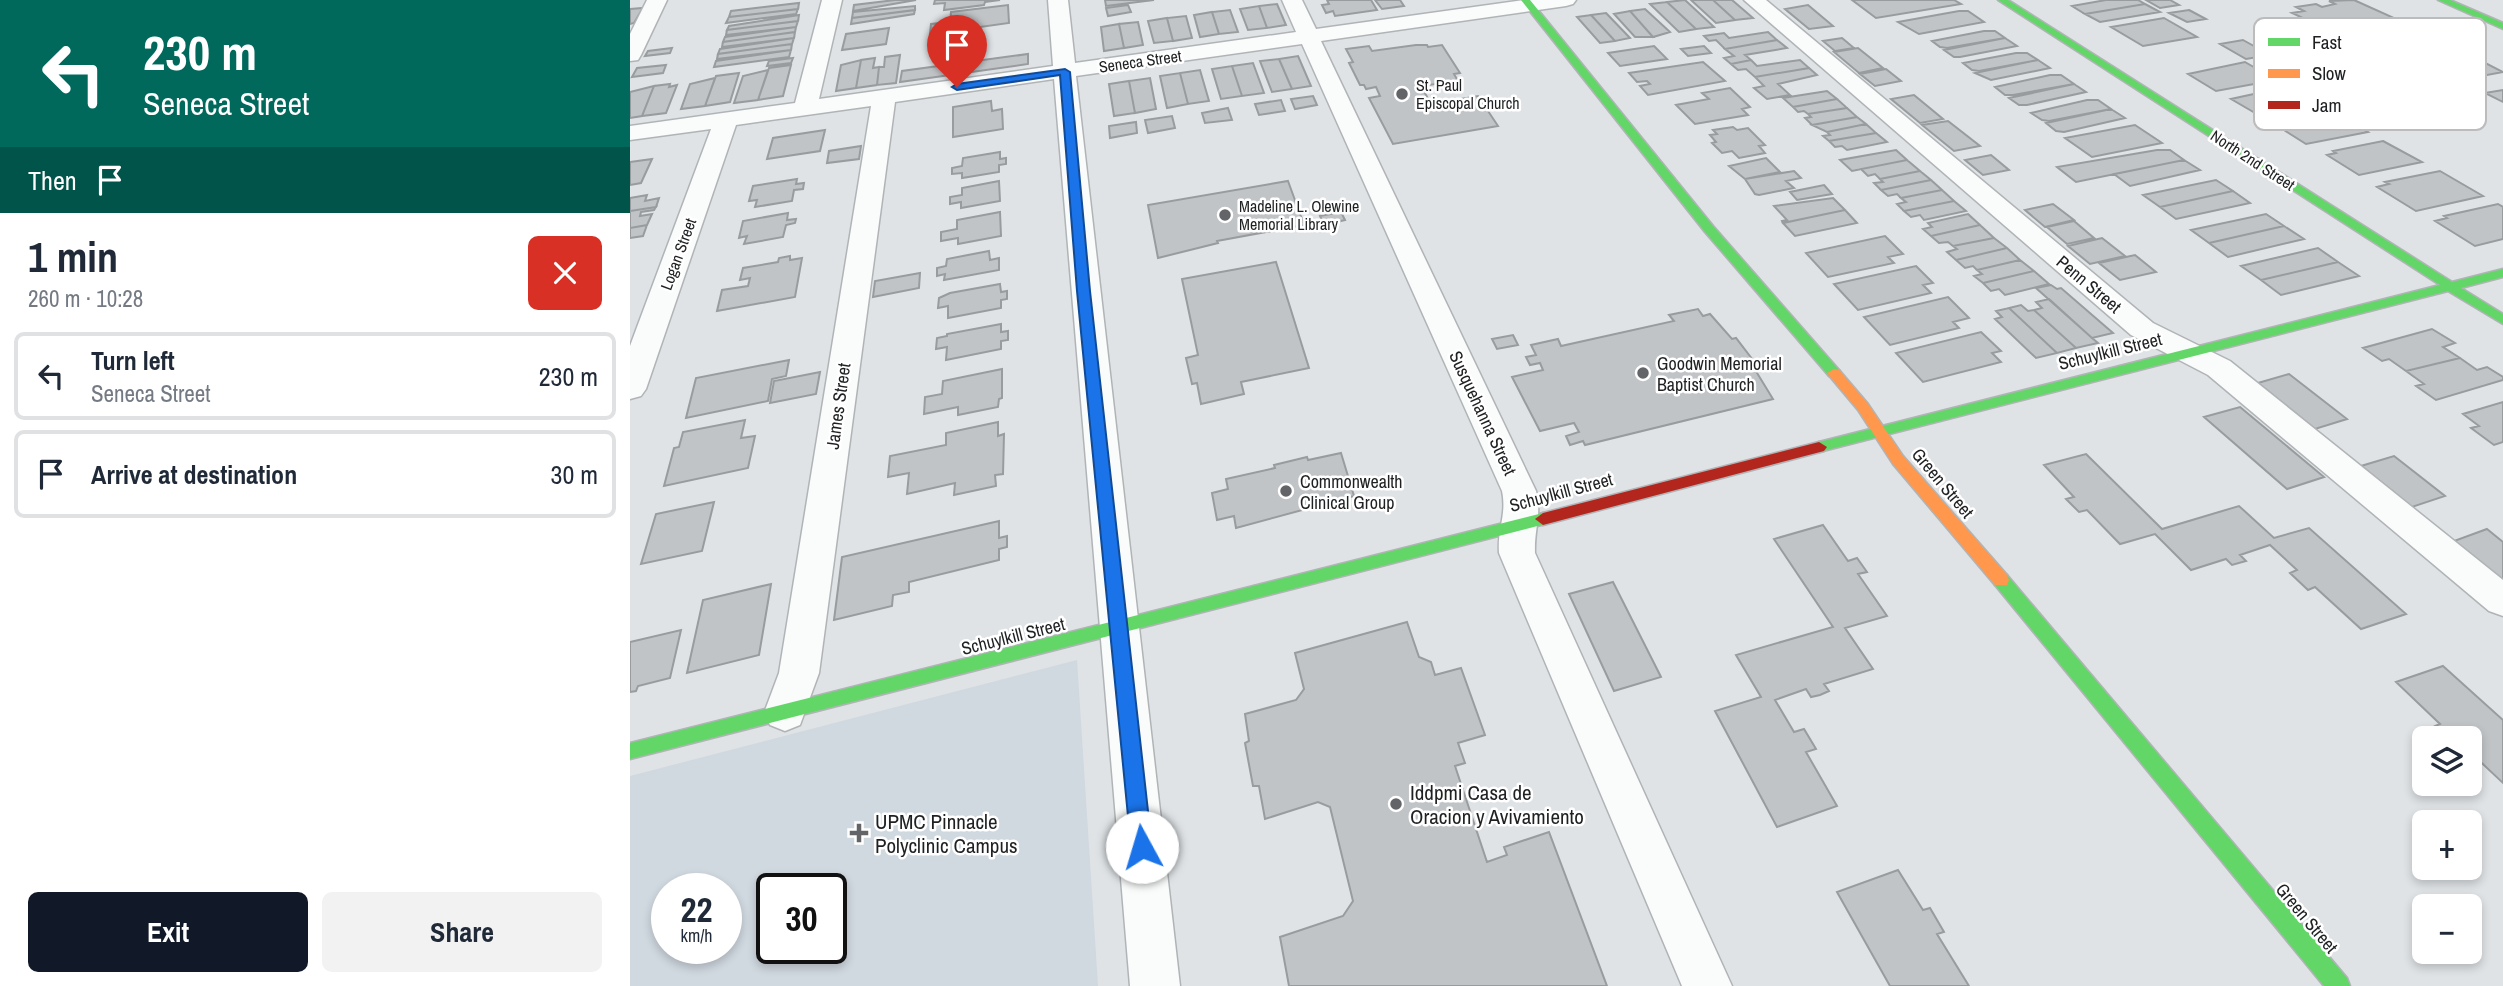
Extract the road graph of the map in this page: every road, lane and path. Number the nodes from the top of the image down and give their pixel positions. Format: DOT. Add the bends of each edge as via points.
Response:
graph roads {
  1 [pos="657,0"];
  2 [pos="832,0"];
  3 [pos="1058,0"];
  4 [pos="1293,0"];
  5 [pos="1566,0"];
  6 [pos="1754,0"];
  7 [pos="2002,0"];
  8 [pos="2442,0"];
  9 [pos="1527,3"];
  10 [pos="2484,18"];
  11 [pos="2486,19"];
  12 [pos="2503,26"];
  13 [pos="1310,37"];
  14 [pos="630,55"];
  15 [pos="1065,72"];
  16 [pos="884,97"];
  17 [pos="805,108"];
  18 [pos="726,120"];
  19 [pos="630,133"];
  20 [pos="2503,273"];
  21 [pos="2449,286"];
  22 [pos="2503,320"];
  23 [pos="2188,351"];
  24 [pos="630,389"];
  25 [pos="1879,430"];
  26 [pos="1518,523"];
  27 [pos="2503,601"];
  28 [pos="1119,628"];
  29 [pos="785,713"];
  30 [pos="630,751"];
  31 [pos="1156,986"];
  32 [pos="1707,986"];
  33 [pos="2339,986"];
  1 -- 14 [label="street"];
  2 -- 17 [label="street"];
  3 -- 15 [label="street"];
  4 -- 13 [label="street, Susquehanna Street"];
  5 -- 9 [label="street, Seneca Street"];
  6 -- 23 [label="street, Penn Street" via="2142,328 2158,340"];
  7 -- 21 [label="street, North 2nd Street"];
  8 -- 10 [label="street"];
  9 -- 13 [label="street, Seneca Street"];
  9 -- 25 [label="street, Green Street"];
  11 -- 12 [label="street"];
  13 -- 15 [label="street, Seneca Street"];
  13 -- 26 [label="street, Susquehanna Street" via="1519,491 1523,509"];
  15 -- 16 [label="street, Seneca Street"];
  15 -- 28 [label="street"];
  16 -- 17 [label="street, Seneca Street"];
  16 -- 29 [label="street, James Street" via="799,673"];
  17 -- 18 [label="street, Seneca Street"];
  18 -- 19 [label="street, Seneca Street"];
  18 -- 24 [label="street, Logan Street"];
  20 -- 21 [label="street, Schuylkill Street"];
  21 -- 22 [label="street, North 2nd Street"];
  21 -- 23 [label="street, Schuylkill Street"];
  23 -- 25 [label="street, Schuylkill Street"];
  23 -- 27 [label="street, Penn Street" via="2219,368"];
  25 -- 26 [label="street, Schuylkill Street"];
  25 -- 33 [label="street, Green Street" via="1898,460"];
  26 -- 28 [label="street, Schuylkill Street"];
  26 -- 32 [label="street, Susquehanna Street" via="1517,554"];
  28 -- 29 [label="street, Schuylkill Street"];
  28 -- 31 [label="street"];
  29 -- 30 [label="street, Schuylkill Street"];
}
